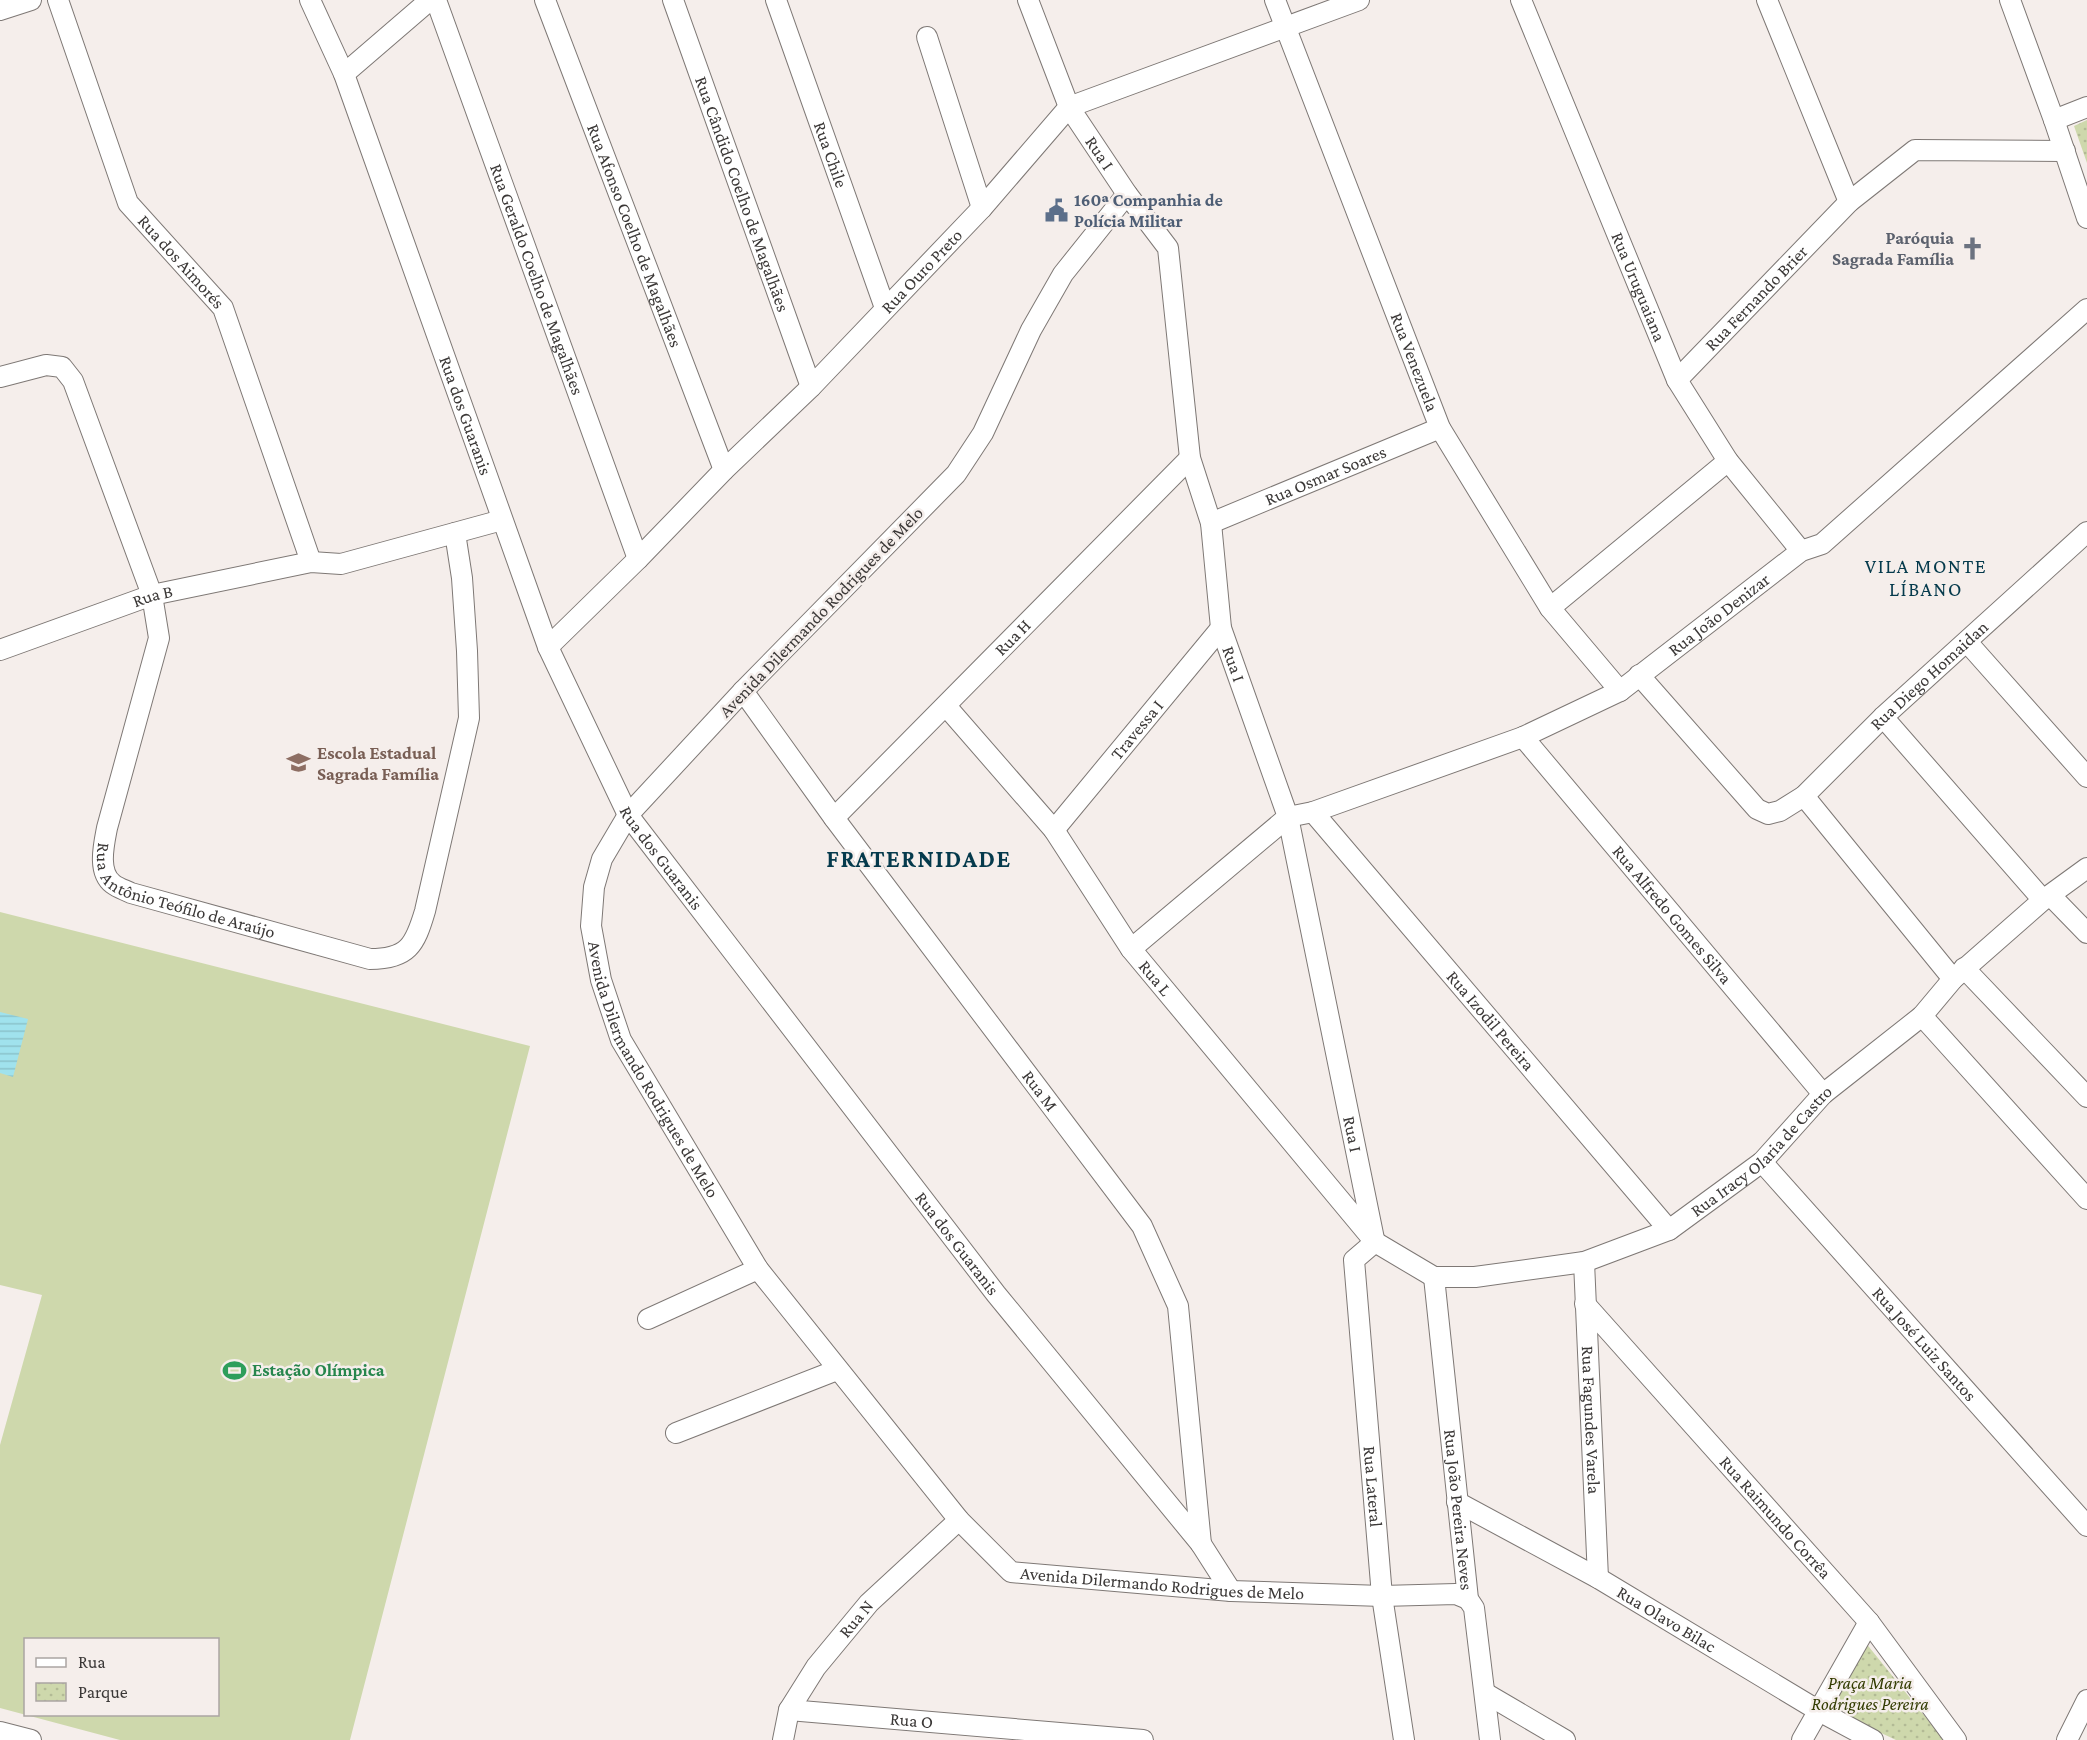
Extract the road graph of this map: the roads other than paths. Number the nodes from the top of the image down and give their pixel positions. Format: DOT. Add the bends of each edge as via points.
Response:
graph roads {
  1 [pos="31,0"];
  2 [pos="58,0"];
  3 [pos="310,0"];
  4 [pos="430,0"];
  5 [pos="436,0"];
  6 [pos="546,0"];
  7 [pos="673,0"];
  8 [pos="777,0"];
  9 [pos="1028,0"];
  10 [pos="1275,0"];
  11 [pos="1359,0"];
  12 [pos="1521,0"];
  13 [pos="1767,0"];
  14 [pos="2010,0"];
  15 [pos="0,10"];
  16 [pos="1286,28"];
  17 [pos="927,37"];
  18 [pos="344,74"];
  19 [pos="1069,107"];
  20 [pos="2087,107"];
  21 [pos="2054,120"];
  22 [pos="2065,151"];
  23 [pos="1127,194"];
  24 [pos="1849,202"];
  25 [pos="982,208"];
  26 [pos="2087,218"];
  27 [pos="885,308"];
  28 [pos="2087,309"];
  29 [pos="0,377"];
  30 [pos="1677,380"];
  31 [pos="811,387"];
  32 [pos="1440,428"];
  33 [pos="1190,458"];
  34 [pos="1728,461"];
  35 [pos="724,470"];
  36 [pos="502,520"];
  37 [pos="1211,523"];
  38 [pos="2087,532"];
  39 [pos="455,533"];
  40 [pos="1801,551"];
  41 [pos="638,559"];
  42 [pos="311,562"];
  43 [pos="152,595"];
  44 [pos="1550,608"];
  45 [pos="1221,628"];
  46 [pos="1967,642"];
  47 [pos="548,647"];
  48 [pos="0,650"];
  49 [pos="1639,675"];
  50 [pos="743,691"];
  51 [pos="1620,691"];
  52 [pos="946,706"];
  53 [pos="1883,717"];
  54 [pos="1523,737"];
  55 [pos="2087,777"];
  56 [pos="1804,796"];
  57 [pos="1313,812"];
  58 [pos="628,815"];
  59 [pos="1288,817"];
  60 [pos="834,818"];
  61 [pos="1054,830"];
  62 [pos="2087,868"];
  63 [pos="2047,898"];
  64 [pos="2087,933"];
  65 [pos="1131,949"];
  66 [pos="1958,973"];
  67 [pos="1922,1016"];
  68 [pos="1823,1094"];
  69 [pos="2087,1097"];
  70 [pos="1762,1162"];
  71 [pos="2087,1199"];
  72 [pos="1669,1230"];
  73 [pos="1375,1242"];
  74 [pos="1584,1262"];
  75 [pos="758,1269"];
  76 [pos="1434,1277"];
  77 [pos="1585,1304"];
  78 [pos="648,1319"];
  79 [pos="837,1370"];
  80 [pos="676,1433"];
  81 [pos="1457,1502"];
  82 [pos="959,1520"];
  83 [pos="2087,1526"];
  84 [pos="1201,1544"];
  85 [pos="1598,1578"];
  86 [pos="1230,1591"];
  87 [pos="1382,1596"];
  88 [pos="1468,1599"];
  89 [pos="1869,1622"];
  90 [pos="1485,1694"];
  91 [pos="2087,1700"];
  92 [pos="789,1710"];
  93 [pos="1819,1711"];
  94 [pos="0,1732"];
  95 [pos="31,1740"];
  96 [pos="783,1740"];
  97 [pos="1143,1740"];
  98 [pos="1404,1740"];
  99 [pos="1490,1740"];
  100 [pos="1565,1740"];
  101 [pos="1802,1740"];
  102 [pos="1873,1740"];
  103 [pos="1956,1740"];
  104 [pos="2067,1740"];
  1 -- 15 [label="street"];
  2 -- 42 [label="street, Rua dos Aimorés" via="128,203 223,308"];
  3 -- 18 [label="street, Rua dos Guaranis"];
  4 -- 18 [label="street"];
  5 -- 41 [label="street, Rua Geraldo Coelho de Magalhães"];
  6 -- 35 [label="street, Rua Afonso Coelho de Magalhães"];
  7 -- 31 [label="street, Rua Cândido Coelho de Magalhães"];
  8 -- 27 [label="street, Rua Chile"];
  9 -- 19 [label="street, Rua I"];
  10 -- 16 [label="street, Rua Venezuela"];
  11 -- 16 [label="street, Rua Ouro Preto"];
  12 -- 30 [label="street, Rua Uruguaiana"];
  13 -- 24 [label="street"];
  14 -- 21 [label="street"];
  16 -- 19 [label="street, Rua Ouro Preto"];
  16 -- 32 [label="street, Rua Venezuela"];
  17 -- 25 [label="street"];
  18 -- 36 [label="street, Rua dos Guaranis"];
  19 -- 23 [label="street, Rua I"];
  19 -- 25 [label="street, Rua Ouro Preto"];
  20 -- 21 [label="street"];
  21 -- 22 [label="street"];
  22 -- 24 [label="street, Rua Fernando Brier" via="1915,150"];
  22 -- 26 [label="street"];
  23 -- 33 [label="street, Rua I" via="1168,248"];
  23 -- 50 [label="street, Avenida Dilermando Rodrigues de Melo" via="1063,274 1031,330 983,433 956,474"];
  24 -- 30 [label="street, Rua Fernando Brier"];
  25 -- 27 [label="street, Rua Ouro Preto"];
  27 -- 31 [label="street, Rua Ouro Preto"];
  28 -- 40 [label="street, Rua João Denizar" via="1822,544"];
  29 -- 43 [label="street, Rua Antônio Teófilo de Araújo" via="46,365 62,367 73,381"];
  30 -- 34 [label="street, Rua Uruguaiana"];
  31 -- 35 [label="street, Rua Ouro Preto"];
  32 -- 37 [label="street, Rua Osmar Soares"];
  32 -- 44 [label="street, Rua Venezuela"];
  33 -- 37 [label="street, Rua I"];
  33 -- 52 [label="street, Rua H"];
  34 -- 40 [label="street, Rua Uruguaiana"];
  34 -- 44 [label="street"];
  35 -- 41 [label="street, Rua Ouro Preto"];
  36 -- 39 [label="street, Rua B"];
  36 -- 47 [label="street, Rua dos Guaranis"];
  37 -- 45 [label="street, Rua I"];
  38 -- 46 [label="street, Rua Diego Homaidan"];
  39 -- 42 [label="street, Rua B" via="341,564"];
  39 -- 43 [label="street, Rua Antônio Teófilo de Araújo" via="462,578 469,718 417,936 406,952 384,959 370,959 131,893 112,884 105,874 107,828 159,638"];
  40 -- 49 [label="street, Rua João Denizar"];
  41 -- 47 [label="street, Rua Ouro Preto"];
  42 -- 43 [label="street, Rua B"];
  43 -- 48 [label="street, Rua B"];
  44 -- 51 [label="street, Rua Venezuela"];
  45 -- 59 [label="street, Rua I"];
  45 -- 61 [label="street, Travessa I"];
  46 -- 53 [label="street, Rua Diego Homaidan"];
  46 -- 55 [label="street"];
  47 -- 58 [label="street, Rua dos Guaranis"];
  49 -- 51 [label="street, Rua João Denizar"];
  49 -- 56 [label="street, Rua Diego Homaidan" via="1757,809 1768,814 1780,811"];
  50 -- 58 [label="street, Avenida Dilermando Rodrigues de Melo"];
  50 -- 60 [label="street, Rua M"];
  51 -- 54 [label="street, Rua João Denizar"];
  52 -- 60 [label="street, Rua H"];
  52 -- 61 [label="street, Rua L"];
  53 -- 56 [label="street, Rua Diego Homaidan"];
  53 -- 63 [label="street"];
  54 -- 57 [label="street, Rua João Denizar"];
  54 -- 68 [label="street, Rua Alfredo Gomes Silva"];
  56 -- 66 [label="street"];
  57 -- 59 [label="street, Rua João Denizar"];
  57 -- 72 [label="street, Rua Izodil Pereira"];
  58 -- 75 [label="street, Avenida Dilermando Rodrigues de Melo" via="602,859 594,887 591,926 601,980 621,1040"];
  58 -- 84 [label="street, Rua dos Guaranis" via="996,1294"];
  59 -- 65 [label="street"];
  59 -- 73 [label="street, Rua I"];
  60 -- 84 [label="street, Rua M" via="1142,1226 1178,1306"];
  61 -- 65 [label="street, Rua L"];
  62 -- 63 [label="street, Rua Iracy Olaria de Castro"];
  63 -- 64 [label="street"];
  63 -- 66 [label="street, Rua Iracy Olaria de Castro"];
  65 -- 73 [label="street, Rua L"];
  66 -- 67 [label="street, Rua Iracy Olaria de Castro"];
  66 -- 69 [label="street"];
  67 -- 68 [label="street, Rua Iracy Olaria de Castro"];
  67 -- 71 [label="street"];
  68 -- 70 [label="street, Rua Iracy Olaria de Castro"];
  70 -- 72 [label="street, Rua Iracy Olaria de Castro"];
  70 -- 83 [label="street, Rua José Luiz Santos"];
  72 -- 74 [label="street, Rua Iracy Olaria de Castro"];
  73 -- 76 [label="street"];
  73 -- 87 [label="street, Rua Lateral" via="1354,1260"];
  74 -- 76 [label="street, Rua Iracy Olaria de Castro" via="1475,1277"];
  74 -- 77 [label="street, Rua Fagundes Varela"];
  75 -- 78 [label="street"];
  75 -- 79 [label="street, Avenida Dilermando Rodrigues de Melo"];
  76 -- 81 [label="street, Rua João Pereira Neves"];
  77 -- 85 [label="street, Rua Fagundes Varela"];
  77 -- 89 [label="street, Rua Raimundo Corrêa"];
  79 -- 80 [label="street"];
  79 -- 82 [label="street, Avenida Dilermando Rodrigues de Melo"];
  81 -- 85 [label="street, Rua Olavo Bilac"];
  81 -- 88 [label="street, Rua João Pereira Neves"];
  82 -- 86 [label="street, Avenida Dilermando Rodrigues de Melo" via="1011,1572"];
  82 -- 92 [label="street, Rua N" via="869,1603 816,1667"];
  84 -- 86 [label="street, Rua dos Guaranis"];
  85 -- 93 [label="street, Rua Olavo Bilac"];
  86 -- 87 [label="street, Avenida Dilermando Rodrigues de Melo"];
  87 -- 88 [label="street, Avenida Dilermando Rodrigues de Melo" via="1456,1594"];
  87 -- 98 [label="street, Rua Lateral"];
  88 -- 90 [label="street, Rua João Pereira Neves" via="1474,1608"];
  89 -- 93 [label="street"];
  89 -- 103 [label="street, Rua Raimundo Corrêa"];
  90 -- 99 [label="street, Rua João Pereira Neves"];
  90 -- 100 [label="street"];
  91 -- 104 [label="street"];
  92 -- 96 [label="street, Rua N"];
  92 -- 97 [label="street, Rua O"];
  93 -- 101 [label="street"];
  93 -- 102 [label="street, Rua Olavo Bilac"];
  94 -- 95 [label="street"];
}
